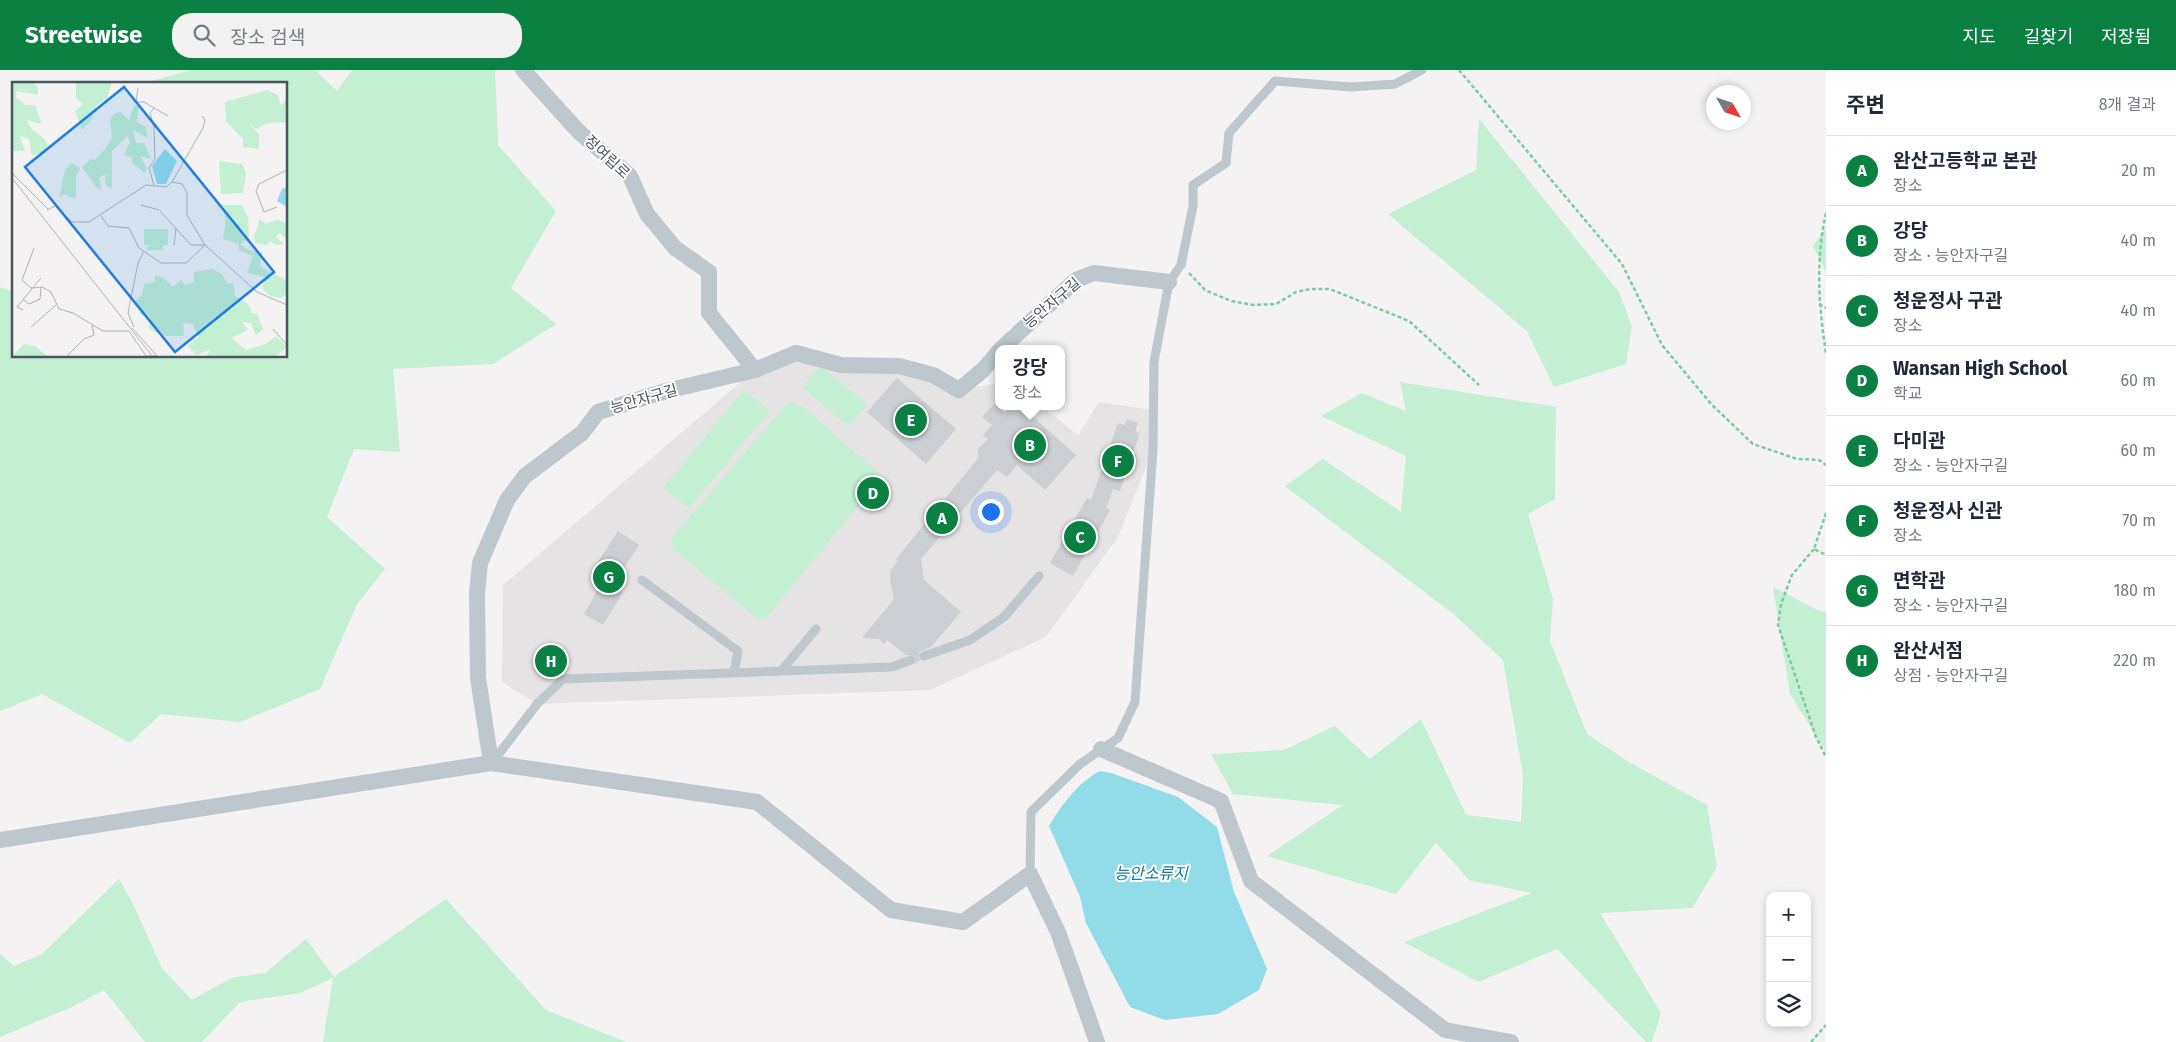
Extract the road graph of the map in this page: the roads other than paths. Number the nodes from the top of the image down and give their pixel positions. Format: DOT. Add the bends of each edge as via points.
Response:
graph roads {
  1 [pos="523,70"];
  2 [pos="1422,70"];
  3 [pos="1169,282"];
  4 [pos="1005,345"];
  5 [pos="995,356"];
  6 [pos="754,370"];
  7 [pos="1039,576"];
  8 [pos="642,580"];
  9 [pos="816,629"];
  10 [pos="924,656"];
  11 [pos="911,660"];
  12 [pos="782,670"];
  13 [pos="734,672"];
  14 [pos="1101,749"];
  15 [pos="491,763"];
  16 [pos="0,840"];
  17 [pos="1030,874"];
  18 [pos="1097,1042"];
  19 [pos="1511,1042"];
  1 -- 6 [label="street, 정여립로" via="578,131 630,176 647,214 675,248 708,272 710,313"];
  2 -- 3 [label="lane" via="1395,84 1351,87 1275,81 1229,133 1226,163 1193,185 1180,265"];
  3 -- 4 [label="street, 능안자구길" via="1094,272 1076,280"];
  3 -- 14 [label="lane" via="1154,362 1153,450 1134,702 1118,738"];
  5 -- 6 [label="street, 능안자구길" via="959,390 934,375 899,366 841,364 796,353"];
  6 -- 15 [label="street, 능안자구길" via="598,412 582,433 525,476 507,500 480,563 477,593 478,678"];
  7 -- 10 [label="lane" via="1004,617 970,640"];
  8 -- 13 [label="lane" via="738,651"];
  9 -- 12 [label="lane"];
  11 -- 12 [label="lane" via="892,667"];
  12 -- 13 [label="lane"];
  13 -- 15 [label="lane" via="563,679 537,704"];
  14 -- 17 [label="lane" via="1080,764 1031,812"];
  14 -- 19 [label="street" via="1221,801 1250,881 1445,1030"];
  15 -- 16 [label="street"];
  15 -- 17 [label="street" via="756,802 891,910 963,922"];
  17 -- 18 [label="street" via="1058,932"];
}
